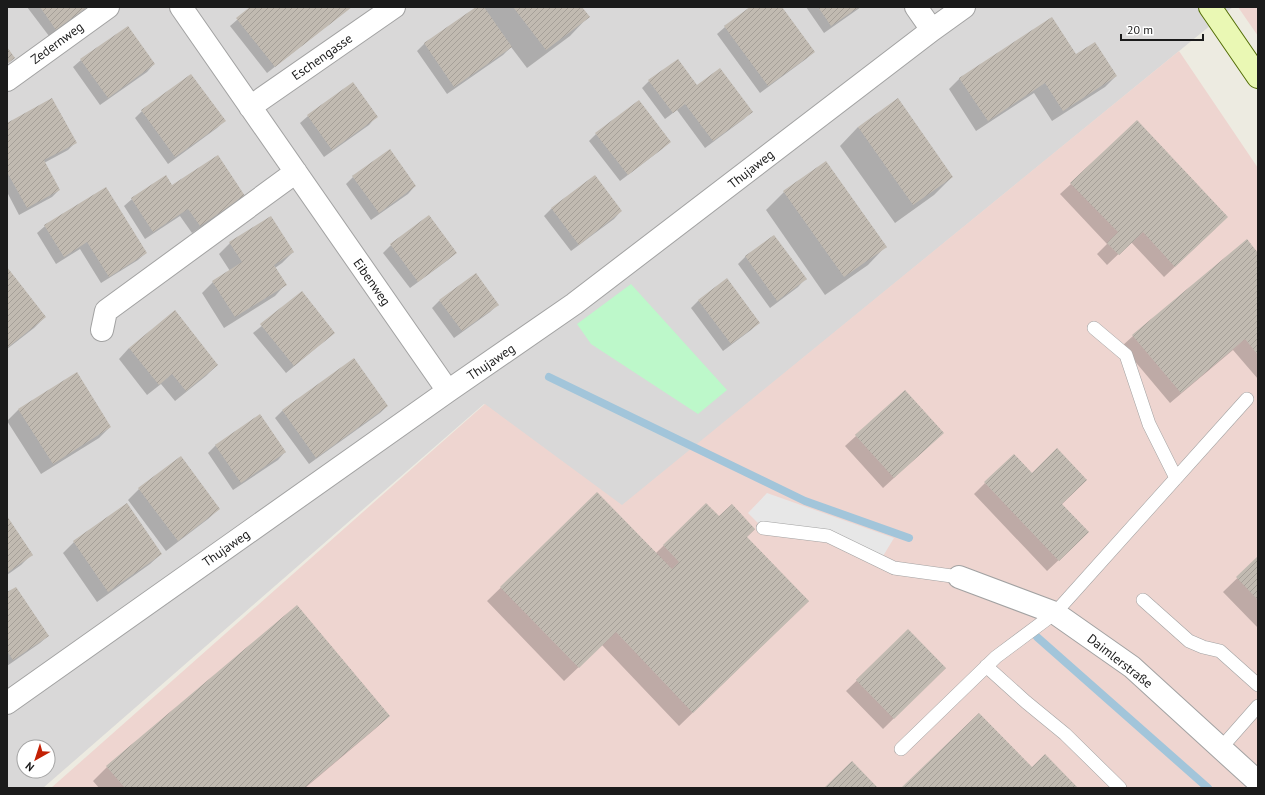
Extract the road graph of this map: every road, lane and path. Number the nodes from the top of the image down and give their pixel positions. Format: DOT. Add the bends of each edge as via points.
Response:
graph roads {
  1 [pos="108,7"];
  2 [pos="181,7"];
  3 [pos="394,7"];
  4 [pos="916,7"];
  5 [pos="964,7"];
  6 [pos="1210,7"];
  7 [pos="932,30"];
  8 [pos="1258,77"];
  9 [pos="7,80"];
  10 [pos="250,107"];
  11 [pos="296,172"];
  12 [pos="1094,328"];
  13 [pos="102,330"];
  14 [pos="448,391"];
  15 [pos="1247,400"];
  16 [pos="1176,478"];
  17 [pos="763,528"];
  18 [pos="958,577"];
  19 [pos="1143,600"];
  20 [pos="1055,613"];
  21 [pos="986,666"];
  22 [pos="1258,685"];
  23 [pos="7,703"];
  24 [pos="1258,706"];
  25 [pos="1221,748"];
  26 [pos="901,749"];
  27 [pos="1258,782"];
  28 [pos="1120,788"];
  1 -- 9 [label="street, Zedernweg"];
  2 -- 10 [label="street, Eibenweg"];
  3 -- 10 [label="street, Eschengasse"];
  4 -- 7 [label="street"];
  5 -- 7 [label="street, Thujaweg"];
  6 -- 8 [label="street"];
  7 -- 14 [label="street, Thujaweg" via="574,304"];
  10 -- 11 [label="street, Eibenweg"];
  11 -- 13 [label="street" via="106,312"];
  11 -- 14 [label="street, Eibenweg"];
  12 -- 16 [label="lane" via="1126,355 1149,424"];
  14 -- 23 [label="street, Thujaweg"];
  15 -- 16 [label="lane"];
  16 -- 20 [label="lane"];
  17 -- 18 [label="lane" via="828,536 894,568"];
  18 -- 20 [label="street, Daimlerstraße"];
  19 -- 22 [label="lane" via="1189,641 1220,651"];
  20 -- 21 [label="lane"];
  20 -- 25 [label="street, Daimlerstraße" via="1132,667"];
  21 -- 26 [label="lane"];
  21 -- 28 [label="lane" via="1065,734"];
  24 -- 25 [label="lane"];
  25 -- 27 [label="street, Daimlerstraße"];
}
